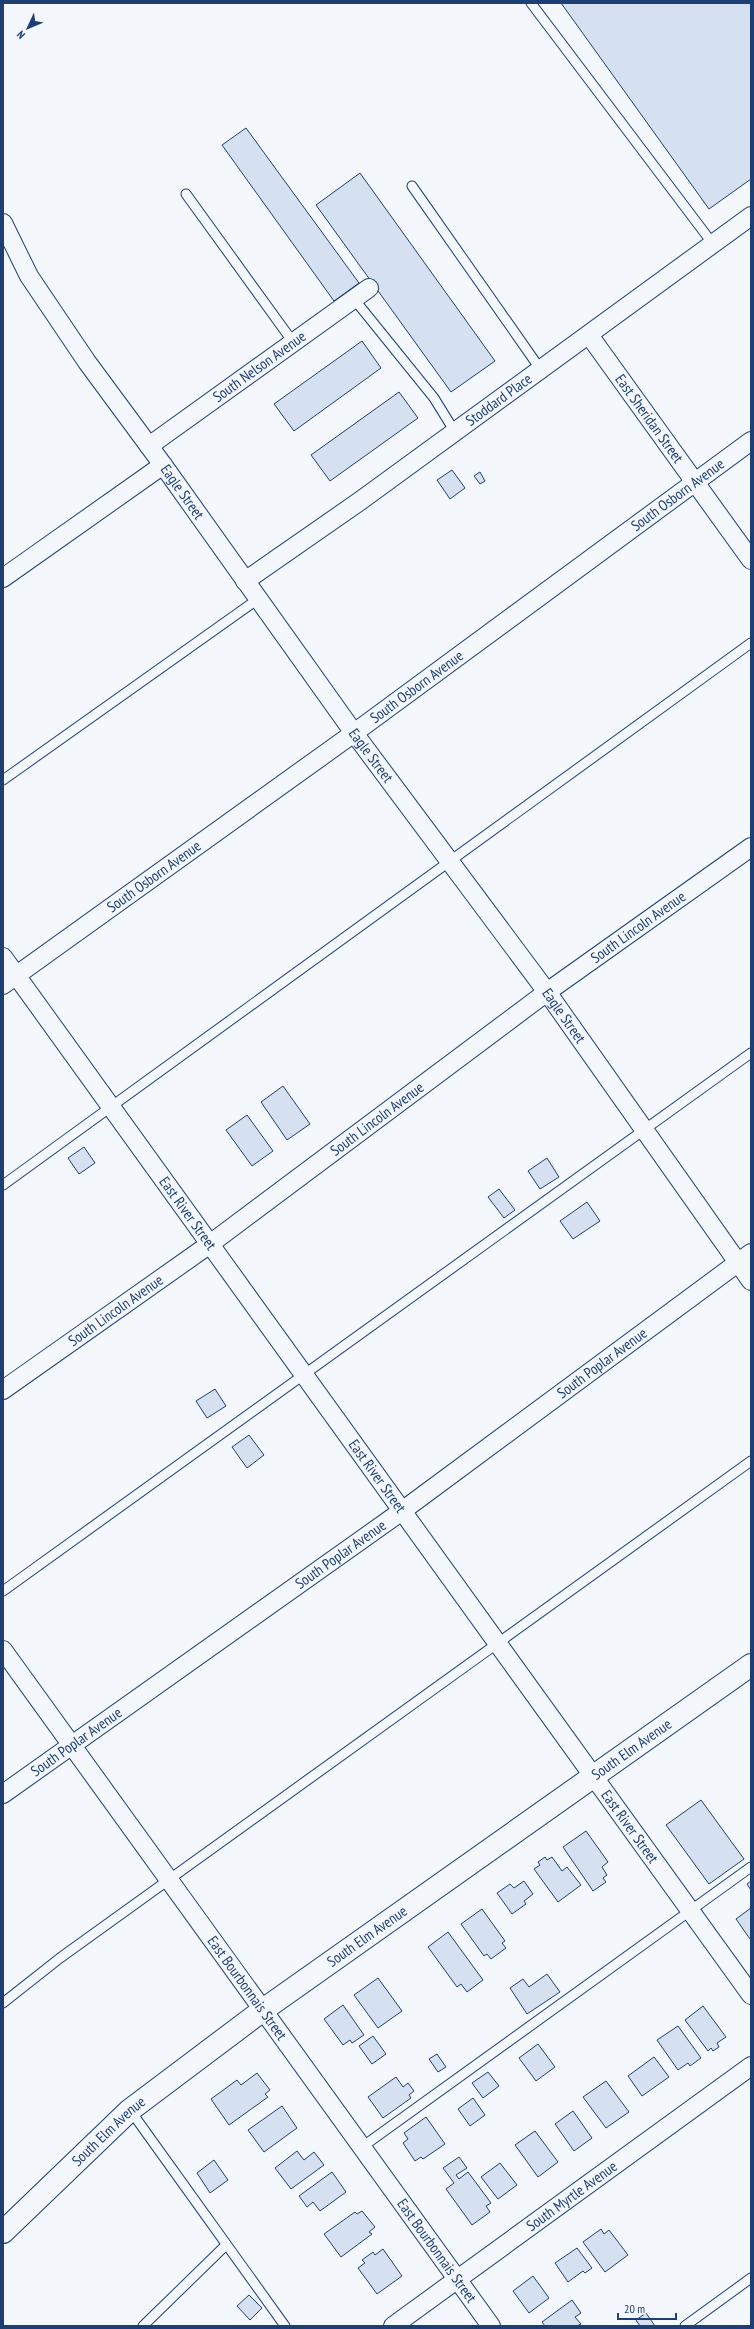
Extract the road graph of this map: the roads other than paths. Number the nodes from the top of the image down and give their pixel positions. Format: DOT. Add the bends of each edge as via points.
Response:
graph roads {
  1 [pos="531,3"];
  2 [pos="412,186"];
  3 [pos="186,194"];
  4 [pos="751,216"];
  5 [pos="3,223"];
  6 [pos="713,244"];
  7 [pos="369,288"];
  8 [pos="354,299"];
  9 [pos="589,335"];
  10 [pos="293,342"];
  11 [pos="541,370"];
  12 [pos="455,432"];
  13 [pos="751,441"];
  14 [pos="149,446"];
  15 [pos="163,465"];
  16 [pos="695,483"];
  17 [pos="751,560"];
  18 [pos="3,578"];
  19 [pos="245,581"];
  20 [pos="258,599"];
  21 [pos="751,643"];
  22 [pos="354,733"];
  23 [pos="3,780"];
  24 [pos="751,847"];
  25 [pos="450,861"];
  26 [pos="3,957"];
  27 [pos="10,981"];
  28 [pos="547,992"];
  29 [pos="751,1052"];
  30 [pos="111,1107"];
  31 [pos="644,1130"];
  32 [pos="3,1185"];
  33 [pos="210,1244"];
  34 [pos="744,1258"];
  35 [pos="751,1281"];
  36 [pos="304,1374"];
  37 [pos="3,1390"];
  38 [pos="751,1460"];
  39 [pos="402,1511"];
  40 [pos="3,1591"];
  41 [pos="497,1643"];
  42 [pos="3,1650"];
  43 [pos="751,1664"];
  44 [pos="71,1744"];
  45 [pos="594,1777"];
  46 [pos="3,1794"];
  47 [pos="751,1867"];
  48 [pos="169,1879"];
  49 [pos="690,1911"];
  50 [pos="751,1995"];
  51 [pos="3,2003"];
  52 [pos="263,2010"];
  53 [pos="751,2066"];
  54 [pos="130,2110"];
  55 [pos="362,2147"];
  56 [pos="3,2232"];
  57 [pos="226,2245"];
  58 [pos="751,2278"];
  59 [pos="457,2279"];
  60 [pos="143,2326"];
  61 [pos="285,2326"];
  62 [pos="393,2326"];
  63 [pos="492,2326"];
  64 [pos="685,2326"];
  1 -- 6 [label="lane"];
  2 -- 11 [label="lane"];
  3 -- 10 [label="lane"];
  4 -- 6 [label="street, Stoddard Place"];
  5 -- 14 [label="street, Eagle Street" via="28,276"];
  6 -- 9 [label="street, Stoddard Place"];
  7 -- 8 [label="street, South Nelson Avenue"];
  8 -- 10 [label="street, South Nelson Avenue"];
  8 -- 12 [label="lane" via="434,398"];
  9 -- 11 [label="street, Stoddard Place"];
  9 -- 16 [label="street, East Sheridan Street"];
  10 -- 14 [label="street, South Nelson Avenue"];
  11 -- 12 [label="street, Stoddard Place"];
  12 -- 19 [label="street, Stoddard Place"];
  13 -- 16 [label="street, South Osborn Avenue"];
  14 -- 15 [label="street, Eagle Street"];
  15 -- 18 [label="street"];
  15 -- 19 [label="street, Eagle Street"];
  16 -- 17 [label="street, East Sheridan Street"];
  16 -- 22 [label="street, South Osborn Avenue"];
  19 -- 20 [label="street, Eagle Street"];
  20 -- 22 [label="street, Eagle Street"];
  20 -- 23 [label="lane"];
  21 -- 25 [label="lane"];
  22 -- 25 [label="street, Eagle Street"];
  22 -- 27 [label="street, South Osborn Avenue"];
  24 -- 28 [label="street, South Lincoln Avenue"];
  25 -- 28 [label="street, Eagle Street"];
  25 -- 30 [label="lane"];
  26 -- 27 [label="street, East River Street"];
  27 -- 30 [label="street, East River Street"];
  28 -- 31 [label="street, Eagle Street"];
  28 -- 33 [label="street, South Lincoln Avenue"];
  29 -- 31 [label="lane"];
  30 -- 32 [label="lane"];
  30 -- 33 [label="street, East River Street"];
  31 -- 34 [label="street, Eagle Street"];
  31 -- 36 [label="lane"];
  33 -- 36 [label="street, East River Street"];
  33 -- 37 [label="street, South Lincoln Avenue"];
  34 -- 35 [label="street, Eagle Street"];
  34 -- 39 [label="street, South Poplar Avenue"];
  36 -- 39 [label="street, East River Street"];
  36 -- 40 [label="lane"];
  38 -- 41 [label="lane"];
  39 -- 41 [label="street, East River Street"];
  39 -- 44 [label="street, South Poplar Avenue"];
  41 -- 45 [label="street, East River Street"];
  41 -- 48 [label="lane"];
  42 -- 44 [label="street, East Bourbonnais Street"];
  43 -- 45 [label="street, South Elm Avenue"];
  44 -- 46 [label="street, South Poplar Avenue"];
  44 -- 48 [label="street, East Bourbonnais Street"];
  45 -- 49 [label="street, East River Street"];
  45 -- 52 [label="street, South Elm Avenue"];
  47 -- 49 [label="lane"];
  48 -- 51 [label="lane"];
  48 -- 52 [label="street, East Bourbonnais Street"];
  49 -- 50 [label="street, East River Street"];
  49 -- 55 [label="lane"];
  52 -- 54 [label="street, South Elm Avenue"];
  52 -- 55 [label="street, East Bourbonnais Street"];
  53 -- 59 [label="street, South Myrtle Avenue"];
  54 -- 56 [label="street, South Elm Avenue"];
  54 -- 57 [label="lane"];
  55 -- 59 [label="street, East Bourbonnais Street"];
  57 -- 60 [label="lane"];
  57 -- 61 [label="lane"];
  58 -- 64 [label="lane"];
  59 -- 62 [label="street, South Myrtle Avenue"];
  59 -- 63 [label="street, East Bourbonnais Street"];
}
